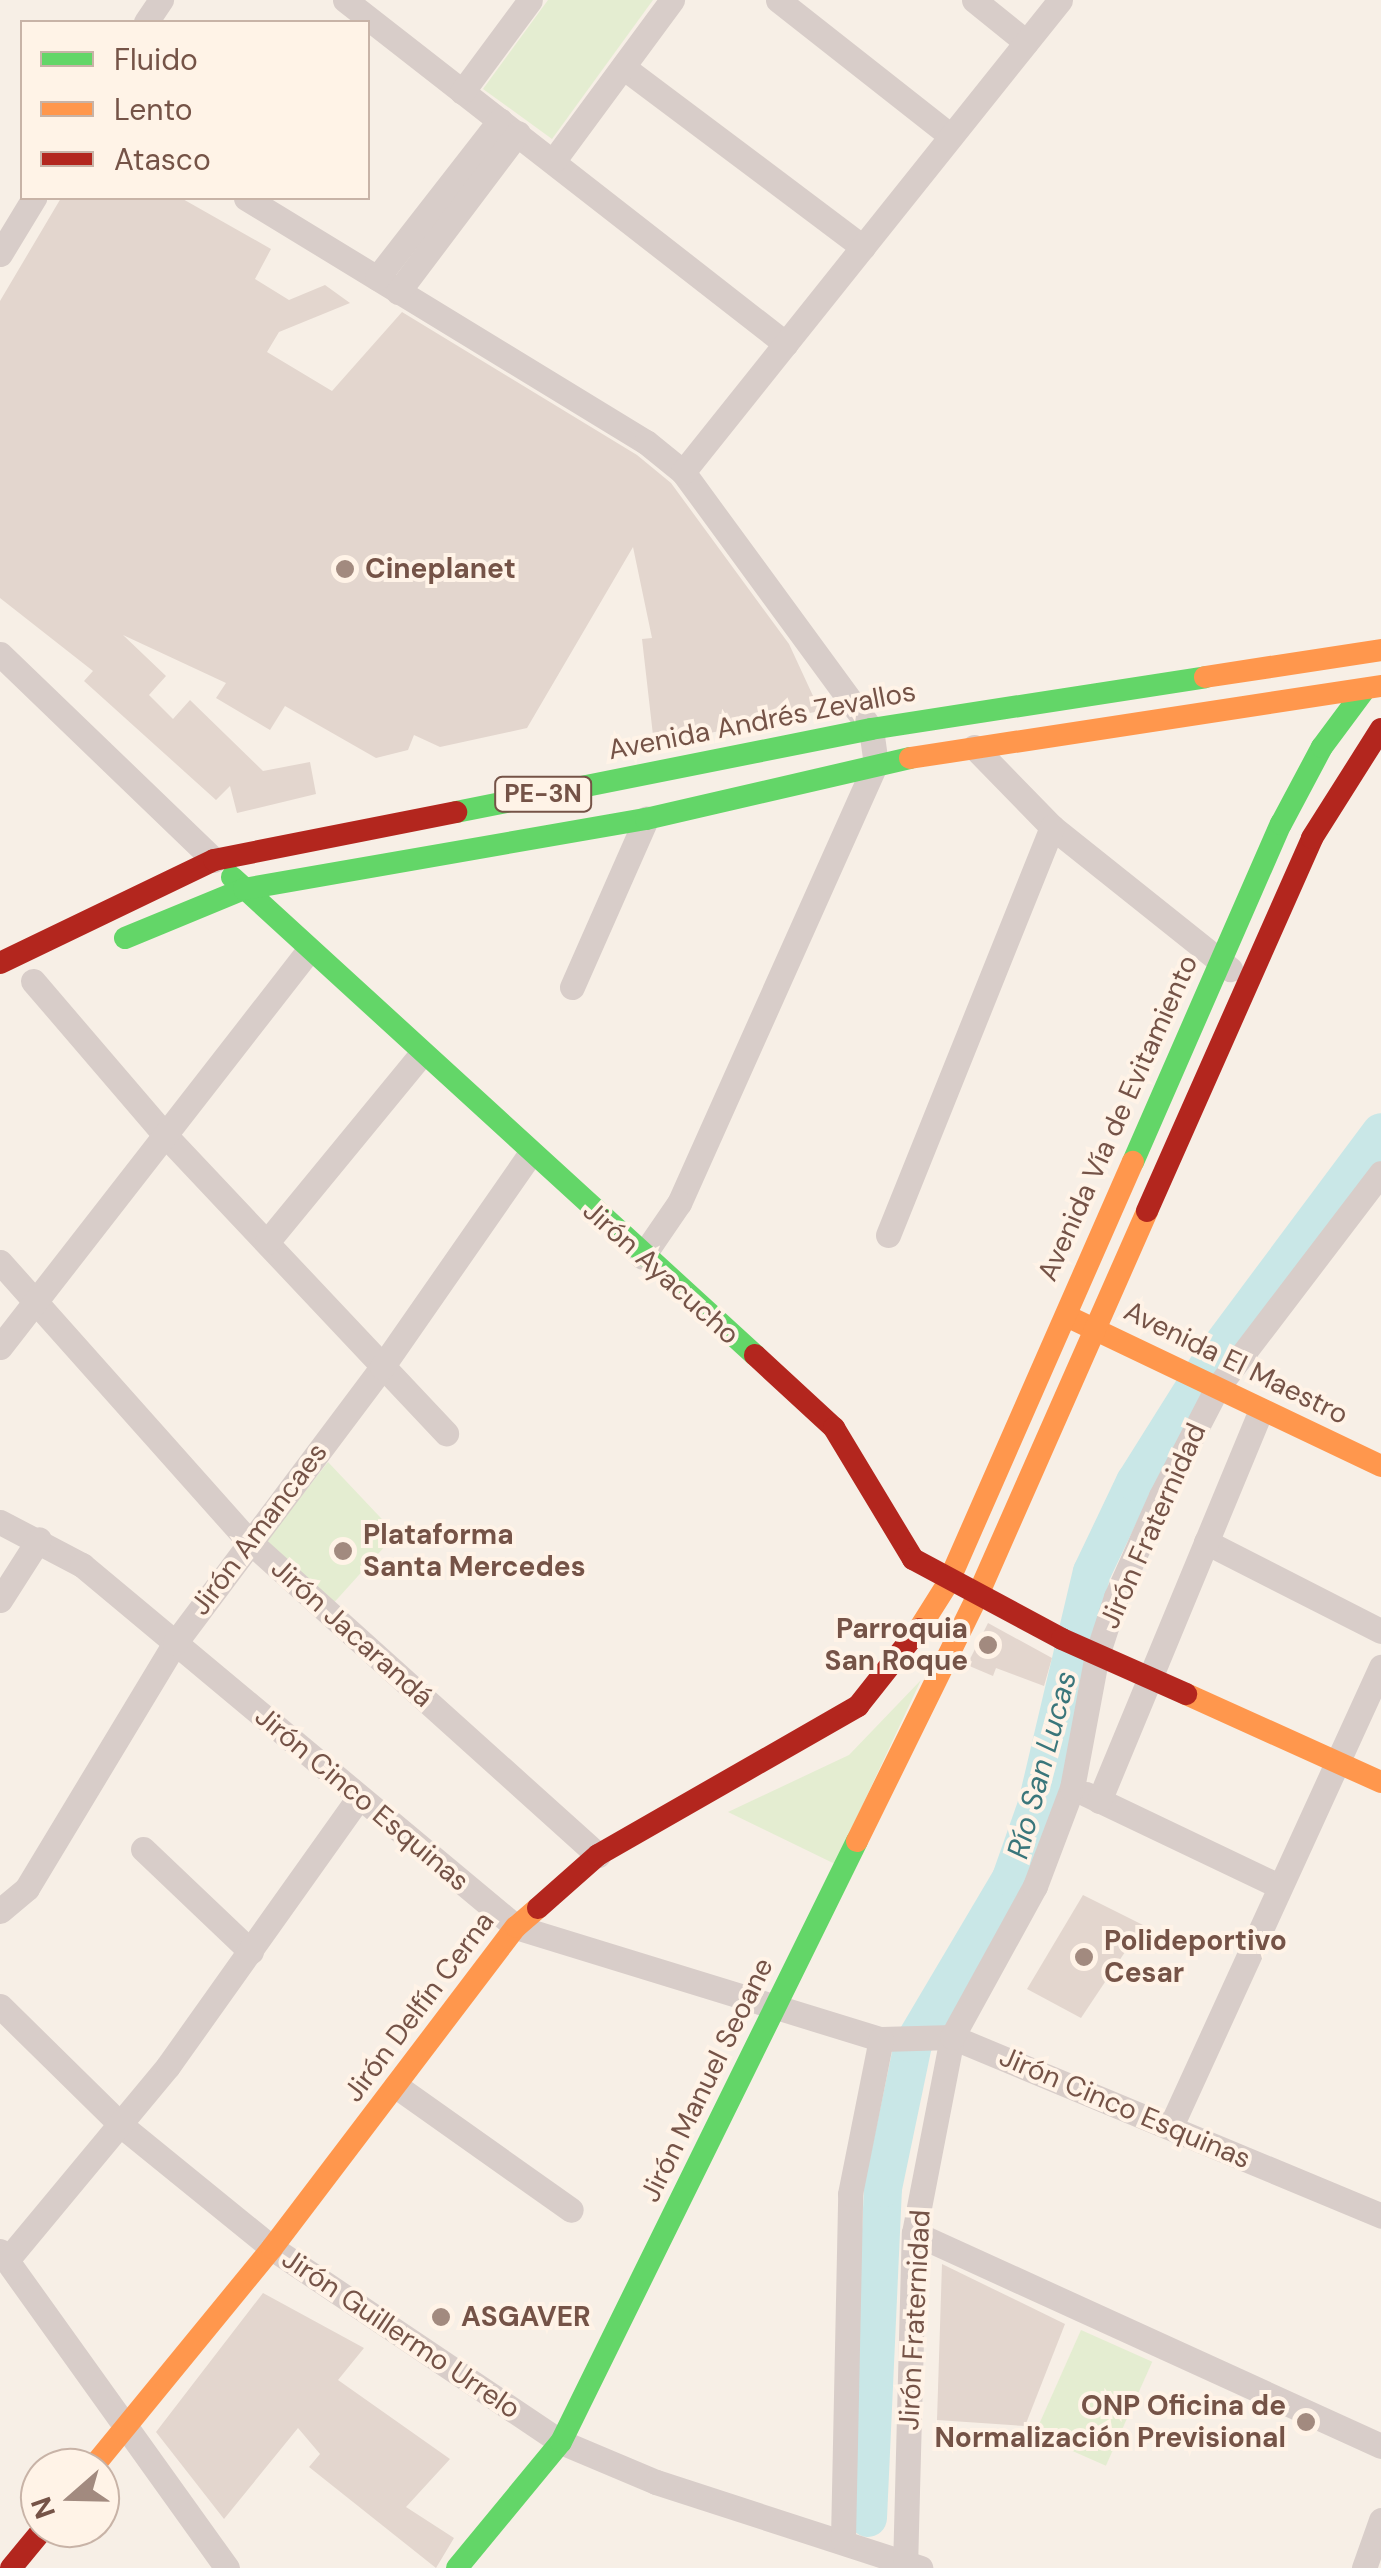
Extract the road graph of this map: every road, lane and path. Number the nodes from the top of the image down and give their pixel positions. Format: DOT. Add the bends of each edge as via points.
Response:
graph roads {
  1 [pos="345,0"];
  2 [pos="530,0"];
  3 [pos="672,0"];
  4 [pos="778,0"];
  5 [pos="974,0"];
  6 [pos="1060,0"];
  7 [pos="1026,42"];
  8 [pos="623,66"];
  9 [pos="462,92"];
  10 [pos="509,127"];
  11 [pos="951,136"];
  12 [pos="554,160"];
  13 [pos="33,200"];
  14 [pos="249,200"];
  15 [pos="863,247"];
  16 [pos="0,254"];
  17 [pos="387,285"];
  18 [pos="786,344"];
  19 [pos="684,472"];
  20 [pos="1381,650"];
  21 [pos="0,654"];
  22 [pos="1381,670"];
  23 [pos="1373,687"];
  24 [pos="871,729"];
  25 [pos="1381,729"];
  26 [pos="974,748"];
  27 [pos="876,762"];
  28 [pos="646,818"];
  29 [pos="1052,827"];
  30 [pos="214,860"];
  31 [pos="244,889"];
  32 [pos="101,950"];
  33 [pos="309,950"];
  34 [pos="0,963"];
  35 [pos="1219,964"];
  36 [pos="1249,979"];
  37 [pos="33,981"];
  38 [pos="572,988"];
  39 [pos="422,1053"];
  40 [pos="165,1135"];
  41 [pos="530,1154"];
  42 [pos="1381,1173"];
  43 [pos="888,1235"];
  44 [pos="267,1242"];
  45 [pos="642,1257"];
  46 [pos="0,1262"];
  47 [pos="35,1303"];
  48 [pos="1064,1314"];
  49 [pos="1093,1328"];
  50 [pos="0,1347"];
  51 [pos="382,1367"];
  52 [pos="1210,1385"];
  53 [pos="1261,1410"];
  54 [pos="446,1433"];
  55 [pos="1381,1466"];
  56 [pos="0,1522"];
  57 [pos="39,1539"];
  58 [pos="248,1540"];
  59 [pos="1206,1542"];
  60 [pos="948,1583"];
  61 [pos="977,1597"];
  62 [pos="0,1600"];
  63 [pos="1381,1632"];
  64 [pos="174,1643"];
  65 [pos="1091,1652"];
  66 [pos="1381,1667"];
  67 [pos="1151,1680"];
  68 [pos="1337,1763"];
  69 [pos="1381,1782"];
  70 [pos="1072,1788"];
  71 [pos="359,1797"];
  72 [pos="1099,1801"];
  73 [pos="143,1849"];
  74 [pos="598,1855"];
  75 [pos="1279,1886"];
  76 [pos="0,1911"];
  77 [pos="516,1927"];
  78 [pos="251,1952"];
  79 [pos="0,2006"];
  80 [pos="778,2006"];
  81 [pos="942,2038"];
  82 [pos="883,2039"];
  83 [pos="396,2086"];
  84 [pos="122,2126"];
  85 [pos="1171,2126"];
  86 [pos="571,2210"];
  87 [pos="1381,2216"];
  88 [pos="914,2233"];
  89 [pos="272,2248"];
  90 [pos="4,2256"];
  91 [pos="128,2423"];
  92 [pos="561,2442"];
  93 [pos="1381,2446"];
  94 [pos="108,2448"];
  95 [pos="1381,2520"];
  96 [pos="843,2540"];
  97 [pos="28,2548"];
  98 [pos="863,2560"];
  99 [pos="910,2566"];
  100 [pos="11,2568"];
  101 [pos="227,2568"];
  102 [pos="457,2568"];
  103 [pos="1364,2568"];
  1 -- 9 [label="street"];
  2 -- 9 [label="street"];
  3 -- 8 [label="street"];
  4 -- 11 [label="street"];
  5 -- 7 [label="street"];
  6 -- 7 [label="street"];
  7 -- 11 [label="street"];
  8 -- 12 [label="street"];
  8 -- 15 [label="street"];
  9 -- 10 [label="street"];
  10 -- 12 [label="street"];
  10 -- 17 [label="street"];
  11 -- 15 [label="street"];
  12 -- 18 [label="street"];
  13 -- 16 [label="street"];
  14 -- 17 [label="street"];
  15 -- 18 [label="street"];
  17 -- 19 [label="street" via="646,442"];
  18 -- 19 [label="street"];
  19 -- 24 [label="street"];
  20 -- 24 [label="main road, Avenida Andrés Zevallos / PE-3N"];
  21 -- 30 [label="street, Jirón Ayacucho"];
  22 -- 23 [label="main road, Avenida Vía de Evitamiento"];
  23 -- 26 [label="main road, PE-3N"];
  23 -- 35 [label="main road, Avenida Vía de Evitamiento" via="1322,747"];
  24 -- 27 [label="street"];
  24 -- 30 [label="main road, Avenida Andrés Zevallos / PE-3N"];
  25 -- 36 [label="main road" via="1312,838"];
  26 -- 27 [label="main road, PE-3N"];
  26 -- 29 [label="street"];
  27 -- 28 [label="main road, PE-3N"];
  27 -- 45 [label="street" via="684,1192"];
  28 -- 31 [label="main road, PE-3N"];
  28 -- 38 [label="street"];
  29 -- 35 [label="street"];
  29 -- 43 [label="street"];
  30 -- 31 [label="main road, Jirón Ayacucho"];
  30 -- 34 [label="main road, Avenida Andrés Zevallos / PE-3N"];
  31 -- 32 [label="main road, PE-3N"];
  31 -- 33 [label="main road, Jirón Ayacucho"];
  33 -- 39 [label="main road, Jirón Ayacucho"];
  33 -- 40 [label="street"];
  35 -- 36 [label="street"];
  35 -- 48 [label="main road, Avenida Vía de Evitamiento"];
  36 -- 49 [label="main road"];
  37 -- 40 [label="street"];
  39 -- 41 [label="main road, Jirón Ayacucho"];
  39 -- 44 [label="street"];
  40 -- 44 [label="street"];
  40 -- 47 [label="street"];
  41 -- 45 [label="main road, Jirón Ayacucho"];
  41 -- 51 [label="street, Jirón Amancaes"];
  42 -- 52 [label="street, Jirón Fraternidad"];
  44 -- 51 [label="street"];
  45 -- 60 [label="main road, Jirón Ayacucho" via="834,1428 892,1533"];
  46 -- 47 [label="street, Jirón Jacarandá"];
  47 -- 50 [label="street"];
  47 -- 58 [label="street, Jirón Jacarandá"];
  48 -- 49 [label="main road, Avenida El Maestro"];
  48 -- 60 [label="main road, Avenida Vía de Evitamiento"];
  49 -- 52 [label="main road, Avenida El Maestro"];
  49 -- 61 [label="main road"];
  51 -- 54 [label="street"];
  51 -- 58 [label="street, Jirón Amancaes"];
  52 -- 53 [label="main road, Avenida El Maestro"];
  52 -- 65 [label="street, Jirón Fraternidad"];
  53 -- 55 [label="main road, Avenida El Maestro"];
  53 -- 59 [label="street"];
  56 -- 57 [label="street, Jirón Cinco Esquinas"];
  57 -- 62 [label="street"];
  57 -- 64 [label="street, Jirón Cinco Esquinas" via="82,1565"];
  58 -- 64 [label="street, Jirón Amancaes"];
  58 -- 74 [label="street, Jirón Jacarandá"];
  59 -- 63 [label="street"];
  59 -- 67 [label="street"];
  60 -- 61 [label="main road, Jirón Ayacucho"];
  60 -- 74 [label="main road, Jirón Delfín Cerna" via="900,1659 858,1706"];
  61 -- 65 [label="main road, Jirón Ayacucho"];
  61 -- 80 [label="main road, Jirón Manuel Seoane"];
  64 -- 71 [label="street, Jirón Cinco Esquinas"];
  64 -- 76 [label="street, Jirón Amancaes" via="27,1888"];
  65 -- 67 [label="main road, Jirón Ayacucho"];
  65 -- 70 [label="street, Jirón Fraternidad"];
  66 -- 68 [label="street"];
  67 -- 68 [label="main road, Jirón Ayacucho"];
  67 -- 72 [label="street"];
  68 -- 69 [label="main road, Jirón Ayacucho"];
  68 -- 75 [label="street"];
  70 -- 72 [label="street"];
  70 -- 81 [label="street, Jirón Fraternidad" via="1012,1938"];
  71 -- 77 [label="street, Jirón Cinco Esquinas"];
  71 -- 78 [label="street"];
  72 -- 75 [label="street"];
  73 -- 78 [label="street"];
  74 -- 77 [label="main road, Jirón Delfín Cerna"];
  75 -- 85 [label="street"];
  77 -- 80 [label="street, Jirón Cinco Esquinas"];
  77 -- 83 [label="main road, Jirón Delfín Cerna"];
  78 -- 84 [label="street"];
  79 -- 84 [label="street, Jirón Guillermo Urrelo"];
  80 -- 82 [label="street, Jirón Cinco Esquinas"];
  80 -- 92 [label="main road, Jirón Manuel Seoane"];
  81 -- 82 [label="street, Jirón Cinco Esquinas"];
  81 -- 85 [label="street, Jirón Cinco Esquinas"];
  81 -- 88 [label="street, Jirón Fraternidad"];
  82 -- 96 [label="street" via="850,2194"];
  83 -- 86 [label="street"];
  83 -- 89 [label="main road, Jirón Delfín Cerna"];
  84 -- 89 [label="street, Jirón Guillermo Urrelo"];
  84 -- 90 [label="street"];
  85 -- 87 [label="street, Jirón Cinco Esquinas"];
  88 -- 93 [label="street"];
  88 -- 99 [label="street, Jirón Fraternidad"];
  89 -- 91 [label="main road, Jirón Delfín Cerna"];
  89 -- 92 [label="street, Jirón Guillermo Urrelo"];
  90 -- 91 [label="street"];
  91 -- 94 [label="main road, Jirón Delfín Cerna"];
  91 -- 101 [label="street"];
  92 -- 96 [label="street, Jirón Guillermo Urrelo" via="656,2482"];
  92 -- 102 [label="main road, Jirón Manuel Seoane"];
  95 -- 103 [label="street"];
  96 -- 98 [label="street, Jirón Guillermo Urrelo"];
  97 -- 100 [label="main road"];
  98 -- 99 [label="street, Jirón Guillermo Urrelo"];
}
